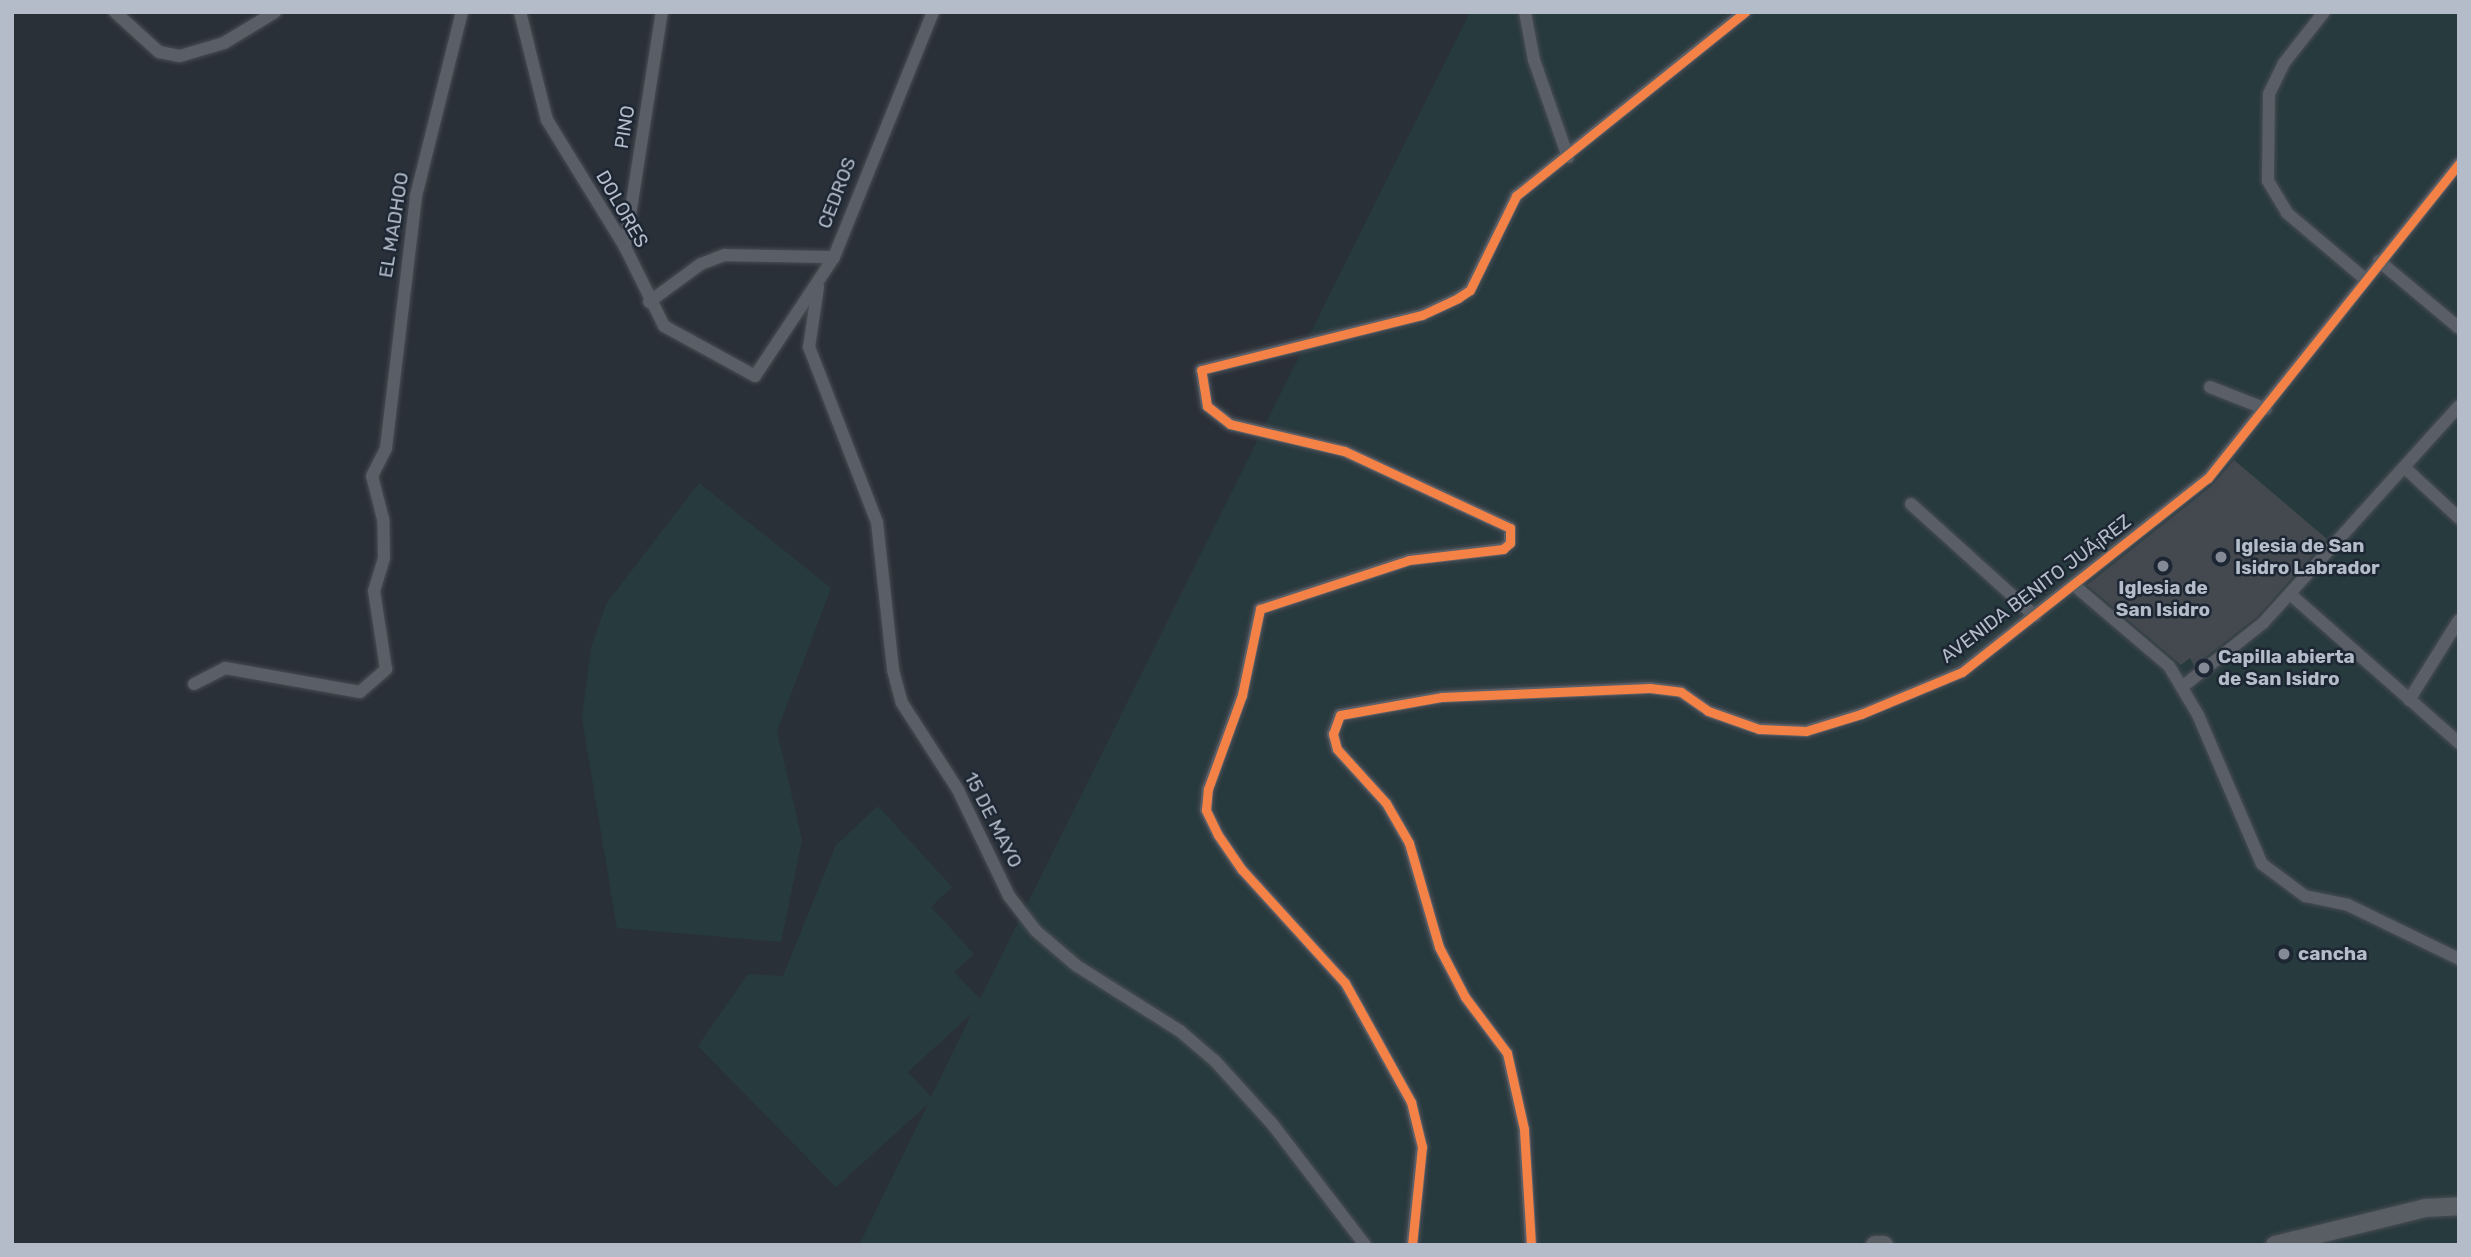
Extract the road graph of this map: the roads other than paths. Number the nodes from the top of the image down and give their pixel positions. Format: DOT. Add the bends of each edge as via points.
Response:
graph roads {
  1 [pos="115,12"];
  2 [pos="275,12"];
  3 [pos="462,12"];
  4 [pos="520,12"];
  5 [pos="662,12"];
  6 [pos="933,12"];
  7 [pos="1525,12"];
  8 [pos="1745,12"];
  9 [pos="2324,12"];
  10 [pos="1568,157"];
  11 [pos="2459,164"];
  12 [pos="625,247"];
  13 [pos="834,257"];
  14 [pos="2379,261"];
  15 [pos="2365,279"];
  16 [pos="818,286"];
  17 [pos="649,302"];
  18 [pos="2459,328"];
  19 [pos="755,376"];
  20 [pos="2210,387"];
  21 [pos="2459,406"];
  22 [pos="2266,409"];
  23 [pos="2405,467"];
  24 [pos="1911,504"];
  25 [pos="2459,518"];
  26 [pos="2075,586"];
  27 [pos="2290,594"];
  28 [pos="2035,616"];
  29 [pos="2459,620"];
  30 [pos="194,684"];
  31 [pos="2182,687"];
  32 [pos="2409,700"];
  33 [pos="2459,743"];
  34 [pos="2459,959"];
  35 [pos="2459,1206"];
  36 [pos="1365,1245"];
  37 [pos="1412,1245"];
  38 [pos="1531,1245"];
  39 [pos="1875,1245"];
  40 [pos="1884,1245"];
  41 [pos="2275,1245"];
  1 -- 2 [label="street" via="159,52 180,56 224,43"];
  3 -- 30 [label="street, EL MADHOO" via="416,196 387,448 372,484 384,549 374,592 388,659 380,678 360,692 219,669"];
  4 -- 12 [label="street, DOLORES" via="547,120"];
  5 -- 12 [label="street, PINO"];
  6 -- 13 [label="street, CEDROS"];
  7 -- 10 [label="street" via="1534,60"];
  8 -- 10 [label="street"];
  9 -- 15 [label="street" via="2284,63 2269,94 2268,181 2287,213"];
  10 -- 37 [label="street" via="1517,196 1470,290 1458,298 1422,316 1201,370 1207,406 1230,424 1344,451 1510,528 1510,543 1503,549 1409,560 1260,609 1242,695 1208,789 1206,810 1218,835 1242,870 1345,983 1411,1102 1422,1147"];
  11 -- 14 [label="street, AVENIDA BENITO JUÃ¡REZ"];
  12 -- 17 [label="street, DOLORES"];
  13 -- 16 [label="street, CEDROS"];
  13 -- 17 [label="street" via="725,255 701,264"];
  14 -- 15 [label="street, AVENIDA BENITO JUÃ¡REZ"];
  14 -- 18 [label="street"];
  15 -- 22 [label="street, AVENIDA BENITO JUÃ¡REZ"];
  16 -- 19 [label="street, CEDROS"];
  16 -- 36 [label="street, 15 DE MAYO" via="809,347 877,522 893,670 902,702 958,790 1009,896 1036,931 1077,966 1180,1031 1215,1061 1273,1125"];
  17 -- 19 [label="street, DOLORES" via="664,326"];
  20 -- 22 [label="street"];
  21 -- 23 [label="street"];
  22 -- 26 [label="street, AVENIDA BENITO JUÃ¡REZ" via="2208,478"];
  23 -- 25 [label="street"];
  23 -- 27 [label="street"];
  24 -- 28 [label="street"];
  26 -- 28 [label="street, AVENIDA BENITO JUÃ¡REZ"];
  26 -- 31 [label="street" via="2169,666"];
  27 -- 31 [label="street" via="2263,623"];
  27 -- 32 [label="street"];
  28 -- 38 [label="street, AVENIDA BENITO JUÃ¡REZ" via="1962,672 1861,715 1806,731 1759,729 1708,711 1681,692 1650,688 1442,697 1345,713 1335,721 1337,749 1386,803 1409,843 1439,947 1465,997 1507,1053 1524,1129"];
  29 -- 32 [label="street"];
  31 -- 34 [label="street" via="2262,864 2305,896 2348,905"];
  32 -- 33 [label="street"];
  35 -- 41 [label="main road" via="2413,1211"];
  39 -- 40 [label="main road"];
}
